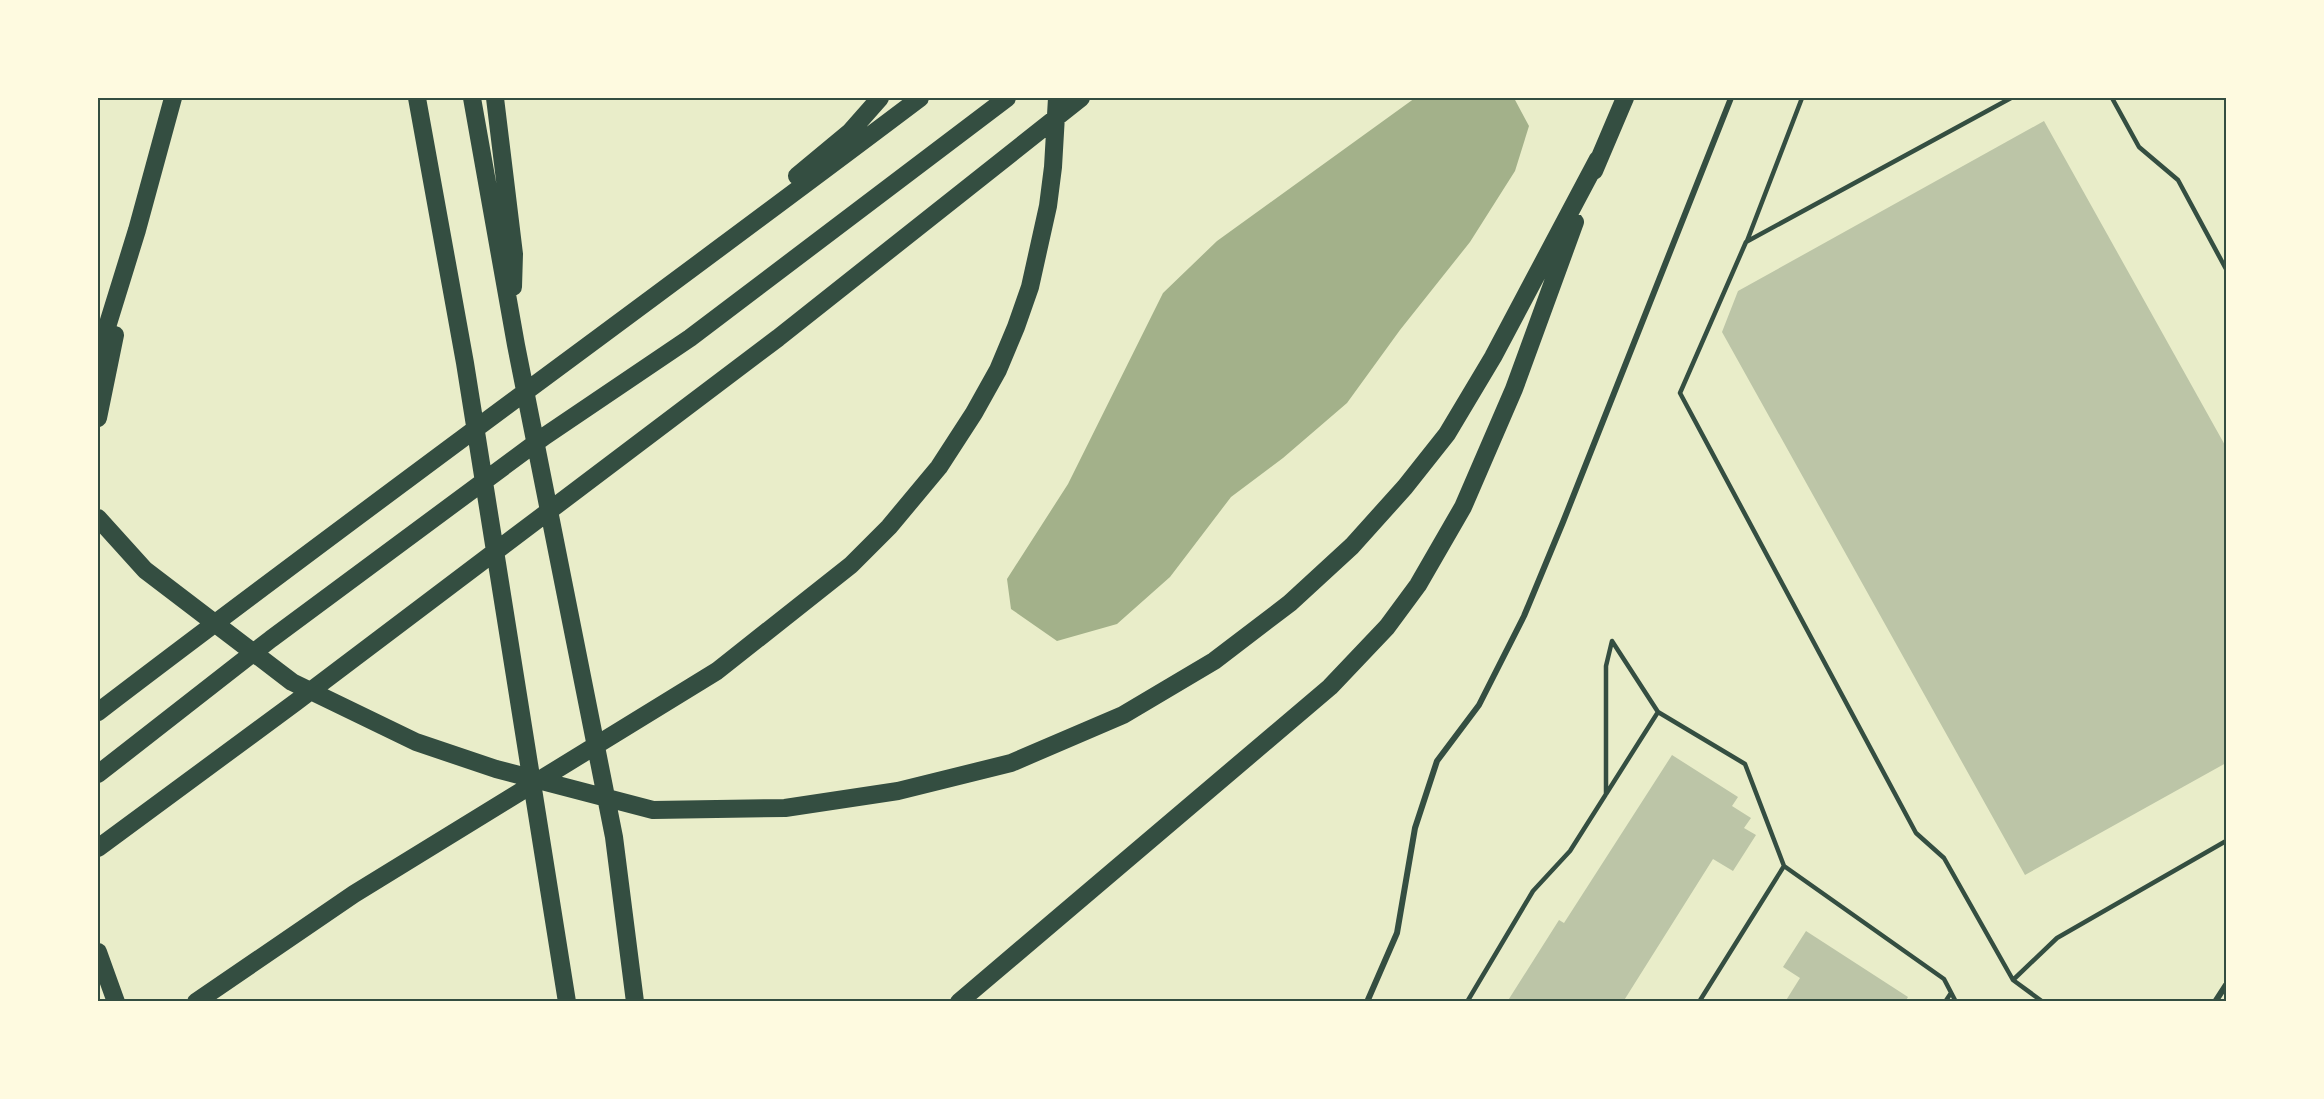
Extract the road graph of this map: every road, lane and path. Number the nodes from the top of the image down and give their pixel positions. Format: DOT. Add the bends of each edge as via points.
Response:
graph roads {
  1 [pos="172,98"];
  2 [pos="417,98"];
  3 [pos="472,98"];
  4 [pos="495,98"];
  5 [pos="880,98"];
  6 [pos="920,98"];
  7 [pos="1007,98"];
  8 [pos="1057,98"];
  9 [pos="1081,98"];
  10 [pos="1625,98"];
  11 [pos="1731,98"];
  12 [pos="1802,98"];
  13 [pos="2011,98"];
  14 [pos="2112,98"];
  15 [pos="1598,159"];
  16 [pos="137,230"];
  17 [pos="1746,242"];
  18 [pos="2226,269"];
  19 [pos="638,310"];
  20 [pos="512,318"];
  21 [pos="98,356"];
  22 [pos="98,418"];
  23 [pos="98,518"];
  24 [pos="98,712"];
  25 [pos="1658,712"];
  26 [pos="98,774"];
  27 [pos="1606,794"];
  28 [pos="2226,841"];
  29 [pos="98,848"];
  30 [pos="1784,866"];
  31 [pos="98,952"];
  32 [pos="2013,980"];
  33 [pos="2226,985"];
  34 [pos="1951,993"];
  35 [pos="116,1002"];
  36 [pos="196,1002"];
  37 [pos="567,1002"];
  38 [pos="635,1002"];
  39 [pos="959,1002"];
  40 [pos="1367,1002"];
  41 [pos="1467,1002"];
  42 [pos="1699,1002"];
  43 [pos="1945,1002"];
  44 [pos="1956,1002"];
  45 [pos="2043,1002"];
  46 [pos="2215,1002"];
  1 -- 16 [label="highway"];
  2 -- 37 [label="highway" via="465,363"];
  3 -- 20 [label="highway"];
  4 -- 20 [label="highway" via="514,254"];
  5 -- 19 [label="highway" via="850,132 668,279"];
  6 -- 19 [label="highway"];
  7 -- 26 [label="highway" via="690,338 545,436 271,639"];
  8 -- 36 [label="highway" via="1052,177 1041,243 1030,287 998,370 939,467 889,527 851,565 717,672 354,894"];
  9 -- 29 [label="highway" via="778,338"];
  10 -- 15 [label="highway"];
  11 -- 40 [label="street" via="1524,616 1479,705 1437,761 1415,828 1397,933"];
  12 -- 17 [label="lane"];
  13 -- 17 [label="lane"];
  14 -- 18 [label="lane" via="2139,147 2178,180"];
  15 -- 23 [label="highway" via="1493,357 1447,434 1352,546 1290,603 1214,661 1123,715 1011,763 898,791 785,808 653,810 496,769 416,742 292,682 145,570"];
  15 -- 39 [label="highway" via="1514,389 1463,507 1418,585 1387,627 1330,687"];
  16 -- 21 [label="highway"];
  16 -- 22 [label="highway"];
  17 -- 32 [label="lane" via="1680,393 1916,833 1944,858"];
  19 -- 24 [label="highway"];
  20 -- 38 [label="highway" via="614,837"];
  25 -- 27 [label="lane"];
  25 -- 27 [label="lane" via="1612,641 1606,666"];
  25 -- 30 [label="lane" via="1744,764"];
  27 -- 41 [label="lane" via="1570,851 1533,891"];
  28 -- 32 [label="lane" via="2057,938"];
  30 -- 34 [label="lane" via="1944,979"];
  30 -- 42 [label="lane"];
  31 -- 35 [label="highway"];
  32 -- 45 [label="lane"];
  33 -- 46 [label="street"];
  34 -- 43 [label="lane"];
  34 -- 44 [label="lane"];
}
